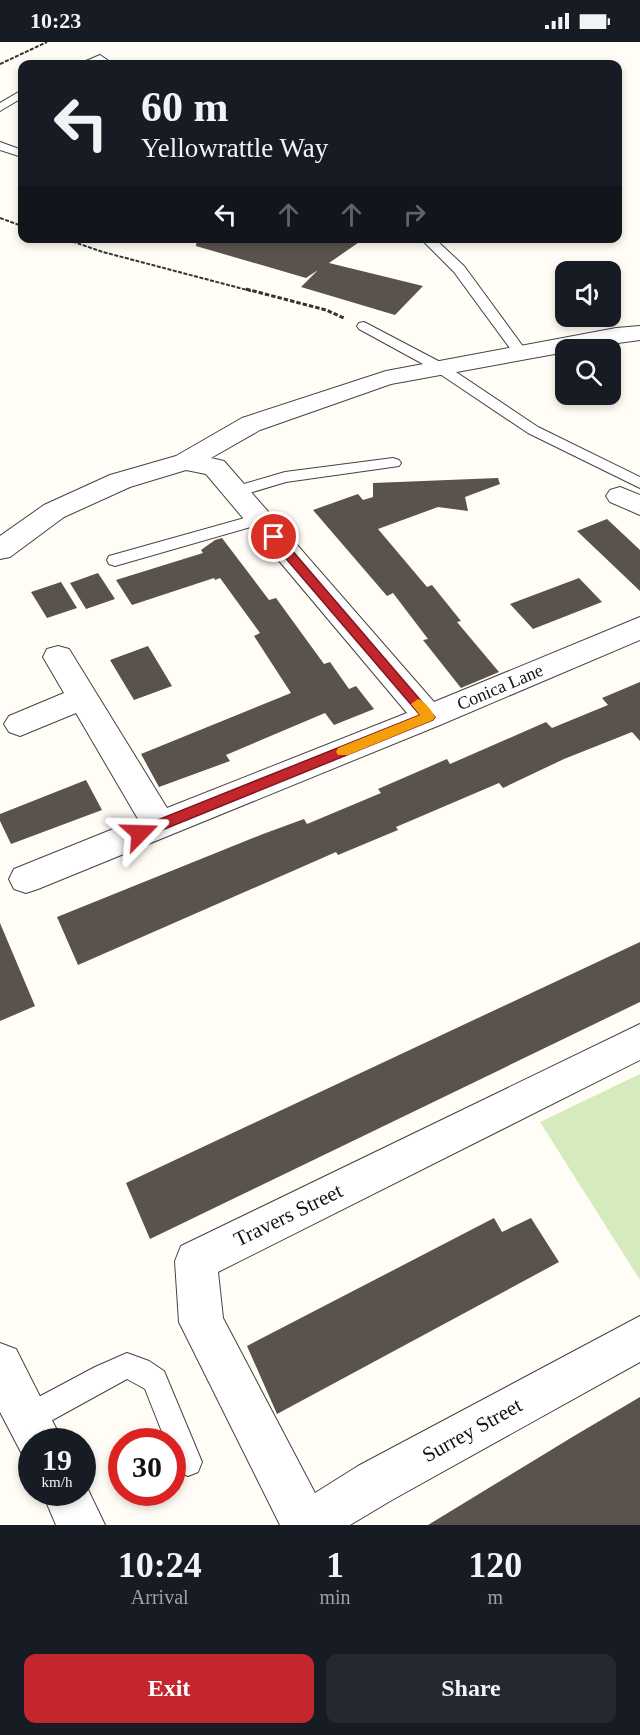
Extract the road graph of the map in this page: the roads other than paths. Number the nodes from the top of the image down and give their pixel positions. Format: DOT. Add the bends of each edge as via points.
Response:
graph roads {
  1 [pos="18,96"];
  2 [pos="0,108"];
  3 [pos="0,146"];
  4 [pos="18,151"];
  5 [pos="431,243"];
  6 [pos="364,326"];
  7 [pos="640,333"];
  8 [pos="520,352"];
  9 [pos="439,367"];
  10 [pos="185,462"];
  11 [pos="393,463"];
  12 [pos="236,492"];
  13 [pos="633,495"];
  14 [pos="259,519"];
  15 [pos="0,550"];
  16 [pos="115,560"];
  17 [pos="640,628"];
  18 [pos="58,657"];
  19 [pos="82,698"];
  20 [pos="429,717"];
  21 [pos="20,724"];
  22 [pos="159,825"];
  23 [pos="26,879"];
  24 [pos="640,1041"];
  25 [pos="640,1338"];
  26 [pos="0,1365"];
  27 [pos="33,1428"];
  28 [pos="37,1428"];
  29 [pos="188,1461"];
  30 [pos="72,1506"];
  31 [pos="81,1525"];
  32 [pos="306,1525"];
  1 -- 2 [label="lane"];
  3 -- 4 [label="lane"];
  5 -- 8 [label="lane" via="459,269"];
  6 -- 9 [label="lane"];
  7 -- 8 [label="street"];
  8 -- 9 [label="street"];
  9 -- 10 [label="street" via="386,378 251,424"];
  9 -- 13 [label="lane"];
  10 -- 12 [label="street" via="215,467"];
  10 -- 15 [label="street" via="120,481 64,507"];
  11 -- 12 [label="lane" via="285,477"];
  12 -- 14 [label="street"];
  14 -- 16 [label="lane"];
  14 -- 20 [label="street"];
  17 -- 20 [label="street, Conica Lane"];
  18 -- 19 [label="street"];
  19 -- 21 [label="street"];
  19 -- 22 [label="street"];
  20 -- 22 [label="street, Conica Lane"];
  22 -- 23 [label="street, Conica Lane"];
  24 -- 32 [label="street, Travers Street" via="196,1260 201,1322"];
  25 -- 32 [label="street, Surrey Street"];
  26 -- 27 [label="street"];
  28 -- 29 [label="lane" via="104,1376 128,1366 155,1380"];
  30 -- 31 [label="street"];
}
